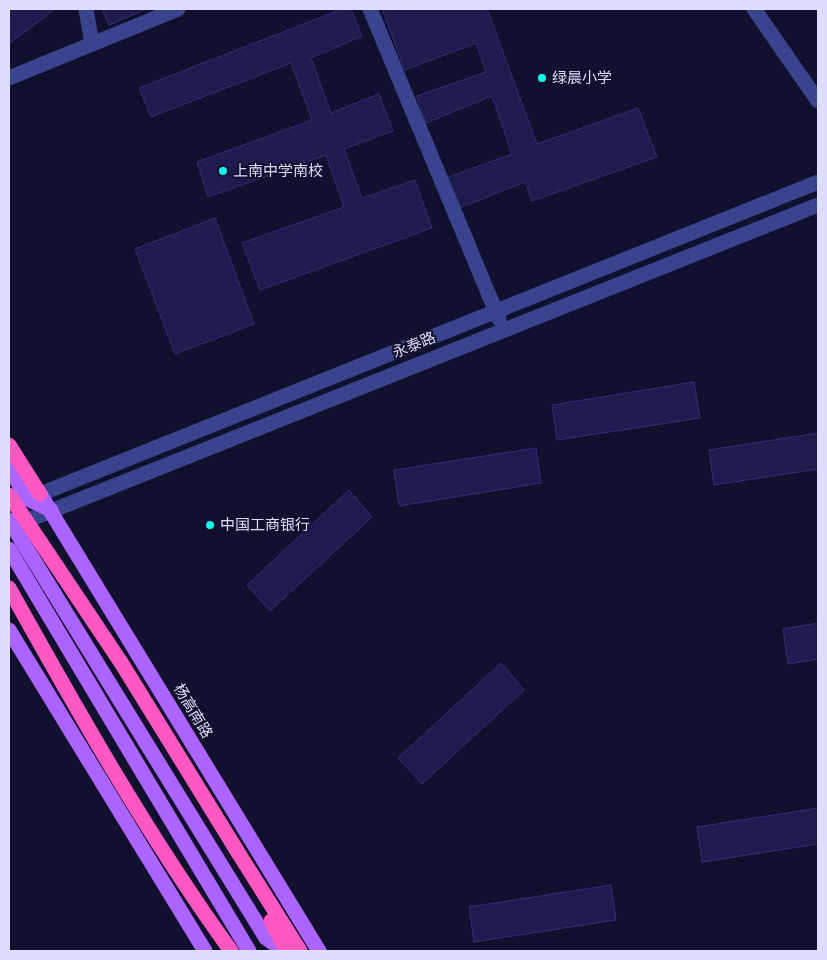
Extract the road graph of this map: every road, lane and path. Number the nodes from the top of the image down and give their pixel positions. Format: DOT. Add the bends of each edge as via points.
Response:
graph roads {
  1 [pos="86,9"];
  2 [pos="178,9"];
  3 [pos="370,9"];
  4 [pos="754,9"];
  5 [pos="92,44"];
  6 [pos="9,78"];
  7 [pos="818,101"];
  8 [pos="818,182"];
  9 [pos="818,205"];
  10 [pos="496,312"];
  11 [pos="503,331"];
  12 [pos="9,445"];
  13 [pos="9,468"];
  14 [pos="9,495"];
  15 [pos="34,496"];
  16 [pos="9,506"];
  17 [pos="52,510"];
  18 [pos="10,525"];
  19 [pos="9,550"];
  20 [pos="9,588"];
  21 [pos="9,630"];
  22 [pos="239,854"];
  23 [pos="179,892"];
  24 [pos="205,951"];
  25 [pos="222,951"];
  26 [pos="231,951"];
  27 [pos="249,951"];
  28 [pos="285,951"];
  29 [pos="300,951"];
  30 [pos="319,951"];
  1 -- 5 [label="street"];
  2 -- 5 [label="street"];
  3 -- 10 [label="street"];
  4 -- 7 [label="street"];
  5 -- 6 [label="street"];
  8 -- 10 [label="street, 永泰路"];
  9 -- 11 [label="street, 永泰路"];
  10 -- 11 [label="street"];
  10 -- 15 [label="street, 永泰路"];
  11 -- 17 [label="street, 永泰路"];
  12 -- 15 [label="highway"];
  13 -- 15 [label="main road"];
  14 -- 22 [label="highway, bridge" via="122,664"];
  15 -- 16 [label="street, 永泰路"];
  15 -- 17 [label="main road, 杨高南路"];
  15 -- 18 [label="main road"];
  17 -- 18 [label="street, 永泰路"];
  17 -- 30 [label="main road, 杨高南路"];
  18 -- 28 [label="main road" via="266,938"];
  19 -- 27 [label="main road"];
  20 -- 23 [label="highway"];
  21 -- 23 [label="main road"];
  22 -- 28 [label="highway"];
  22 -- 29 [label="highway"];
  23 -- 24 [label="main road"];
  23 -- 25 [label="highway"];
  23 -- 26 [label="highway"];
}
